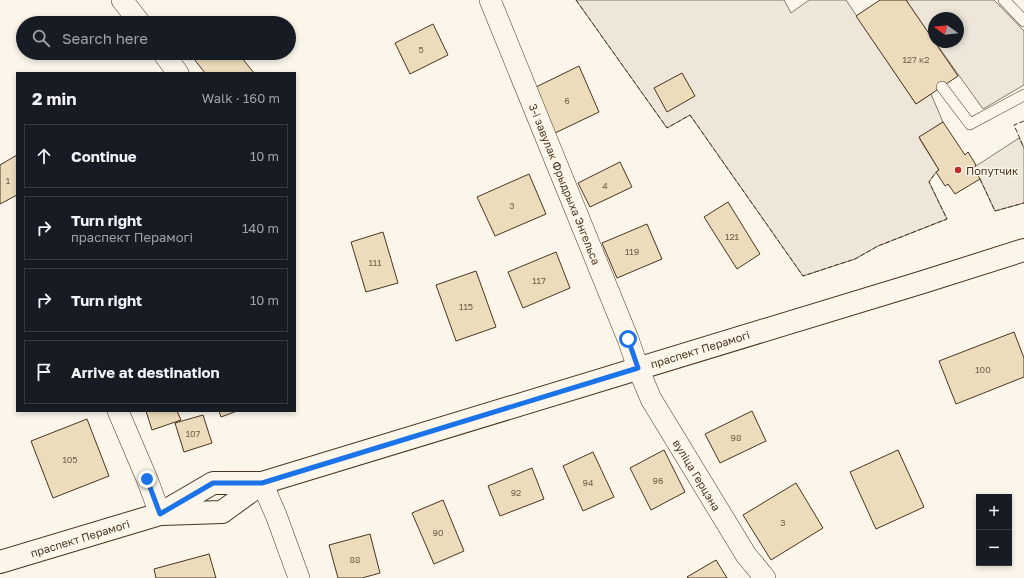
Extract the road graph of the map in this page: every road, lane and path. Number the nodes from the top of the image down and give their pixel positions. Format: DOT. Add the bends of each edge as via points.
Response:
graph roads {
  1 [pos="122,0"];
  2 [pos="490,0"];
  3 [pos="1004,0"];
  4 [pos="135,16"];
  5 [pos="1024,21"];
  6 [pos="168,60"];
  7 [pos="177,72"];
  8 [pos="942,87"];
  9 [pos="1024,95"];
  10 [pos="1024,250"];
  11 [pos="638,368"];
  12 [pos="118,412"];
  13 [pos="262,483"];
  14 [pos="160,514"];
  15 [pos="0,562"];
  16 [pos="299,578"];
  17 [pos="765,578"];
  1 -- 4 [label="street"];
  2 -- 11 [label="street, 3-і завулак Фрыдрыха Энгельса"];
  3 -- 5 [label="lane"];
  6 -- 7 [label="street"];
  8 -- 9 [label="lane" via="970,124"];
  10 -- 11 [label="main road, праспект Перамогі"];
  11 -- 13 [label="main road, праспект Перамогі"];
  11 -- 17 [label="street, вуліца Герцэна" via="655,406 746,555"];
  12 -- 14 [label="street"];
  13 -- 14 [label="main road, праспект Перамогі" via="213,483"];
  13 -- 14 [label="main road, праспект Перамогі" via="222,512"];
  13 -- 16 [label="street"];
  14 -- 15 [label="main road, праспект Перамогі"];
}
